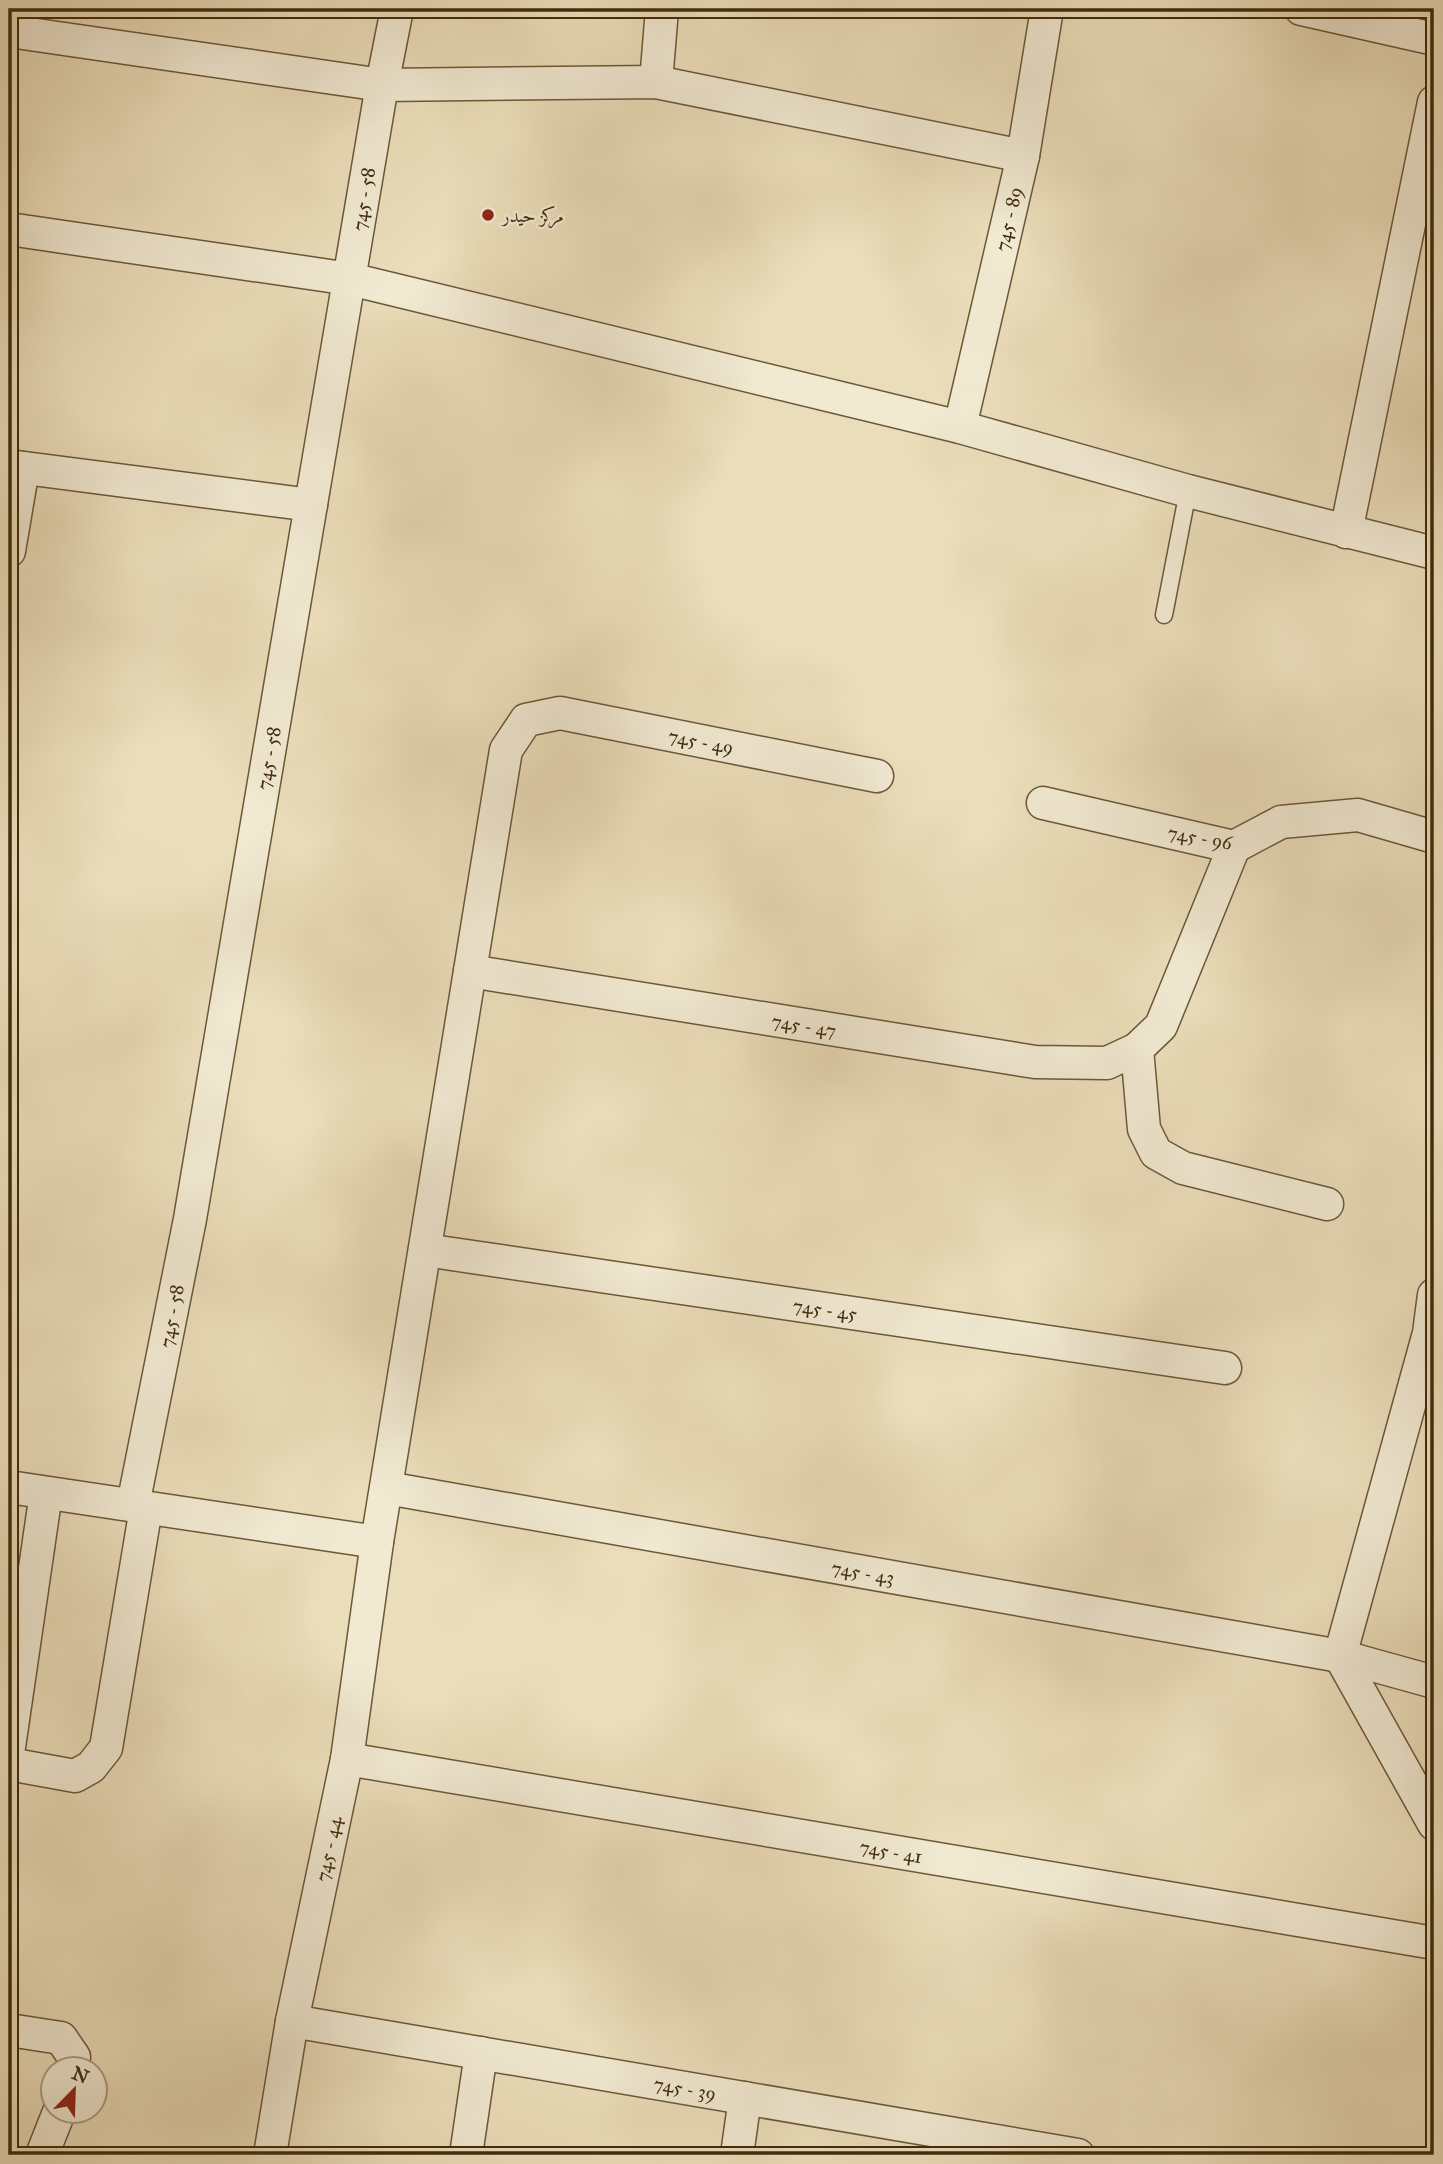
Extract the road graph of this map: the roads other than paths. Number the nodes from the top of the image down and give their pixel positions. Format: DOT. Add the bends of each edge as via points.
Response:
graph roads {
  1 [pos="397,9"];
  2 [pos="662,9"];
  3 [pos="1047,9"];
  4 [pos="1301,9"];
  5 [pos="9,31"];
  6 [pos="1434,39"];
  7 [pos="656,82"];
  8 [pos="382,85"];
  9 [pos="1434,102"];
  10 [pos="1023,156"];
  11 [pos="9,229"];
  12 [pos="350,279"];
  13 [pos="960,427"];
  14 [pos="16,467"];
  15 [pos="1188,491"];
  16 [pos="311,505"];
  17 [pos="1346,532"];
  18 [pos="9,551"];
  19 [pos="1434,553"];
  20 [pos="1164,615"];
  21 [pos="526,720"];
  22 [pos="877,776"];
  23 [pos="1043,803"];
  24 [pos="1434,837"];
  25 [pos="1234,847"];
  26 [pos="470,971"];
  27 [pos="1136,1049"];
  28 [pos="1327,1204"];
  29 [pos="425,1250"];
  30 [pos="1434,1295"];
  31 [pos="1225,1368"];
  32 [pos="9,1487"];
  33 [pos="387,1488"];
  34 [pos="46,1493"];
  35 [pos="140,1507"];
  36 [pos="377,1542"];
  37 [pos="1340,1656"];
  38 [pos="1434,1682"];
  39 [pos="9,1747"];
  40 [pos="347,1759"];
  41 [pos="9,1764"];
  42 [pos="1434,1824"];
  43 [pos="1434,1943"];
  44 [pos="292,2021"];
  45 [pos="9,2030"];
  46 [pos="481,2053"];
  47 [pos="73,2056"];
  48 [pos="745,2098"];
  49 [pos="54,2126"];
  50 [pos="1001,2149"];
  51 [pos="43,2155"];
  52 [pos="270,2155"];
  53 [pos="466,2155"];
  54 [pos="737,2155"];
  55 [pos="1078,2155"];
  1 -- 8 [label="street, 745 - 58"];
  2 -- 7 [label="street"];
  3 -- 10 [label="street, 745 - 89"];
  4 -- 6 [label="street"];
  5 -- 8 [label="street"];
  7 -- 8 [label="street"];
  7 -- 10 [label="street"];
  8 -- 12 [label="street, 745 - 58"];
  9 -- 17 [label="street"];
  10 -- 13 [label="street, 745 - 89"];
  11 -- 12 [label="street"];
  12 -- 13 [label="street"];
  12 -- 16 [label="street, 745 - 58"];
  13 -- 15 [label="street"];
  14 -- 16 [label="street"];
  14 -- 18 [label="street"];
  15 -- 17 [label="street"];
  15 -- 20 [label="lane"];
  16 -- 35 [label="street, 745 - 58"];
  17 -- 19 [label="street"];
  21 -- 22 [label="street, 745 - 49" via="560,713"];
  21 -- 26 [label="street, 745 - 44" via="506,750"];
  23 -- 25 [label="street, 745 - 96"];
  24 -- 25 [label="street, 745 - 96" via="1358,814 1281,822"];
  25 -- 27 [label="street, 745 - 47" via="1161,1026"];
  26 -- 27 [label="street, 745 - 47" via="1035,1062 1107,1063"];
  26 -- 29 [label="street, 745 - 44"];
  27 -- 28 [label="street" via="1144,1129 1156,1153 1183,1168"];
  29 -- 31 [label="street, 745 - 45"];
  29 -- 33 [label="street, 745 - 44"];
  30 -- 37 [label="street" via="1429,1333"];
  32 -- 34 [label="street"];
  33 -- 36 [label="street, 745 - 44"];
  33 -- 37 [label="street, 745 - 43"];
  34 -- 35 [label="street"];
  34 -- 39 [label="street"];
  35 -- 36 [label="street"];
  35 -- 41 [label="street, 745 - 58" via="106,1748 91,1767 75,1776"];
  36 -- 40 [label="street, 745 - 44"];
  37 -- 38 [label="street, 745 - 43"];
  37 -- 42 [label="street"];
  40 -- 43 [label="street, 745 - 41"];
  40 -- 44 [label="street, 745 - 44"];
  44 -- 46 [label="street, 745 - 39"];
  44 -- 52 [label="street, 745 - 44"];
  45 -- 47 [label="street" via="61,2038"];
  46 -- 48 [label="street, 745 - 39"];
  46 -- 53 [label="street"];
  48 -- 50 [label="street, 745 - 39"];
  48 -- 54 [label="street"];
  49 -- 51 [label="street"];
  50 -- 55 [label="street, 745 - 39"];
}
